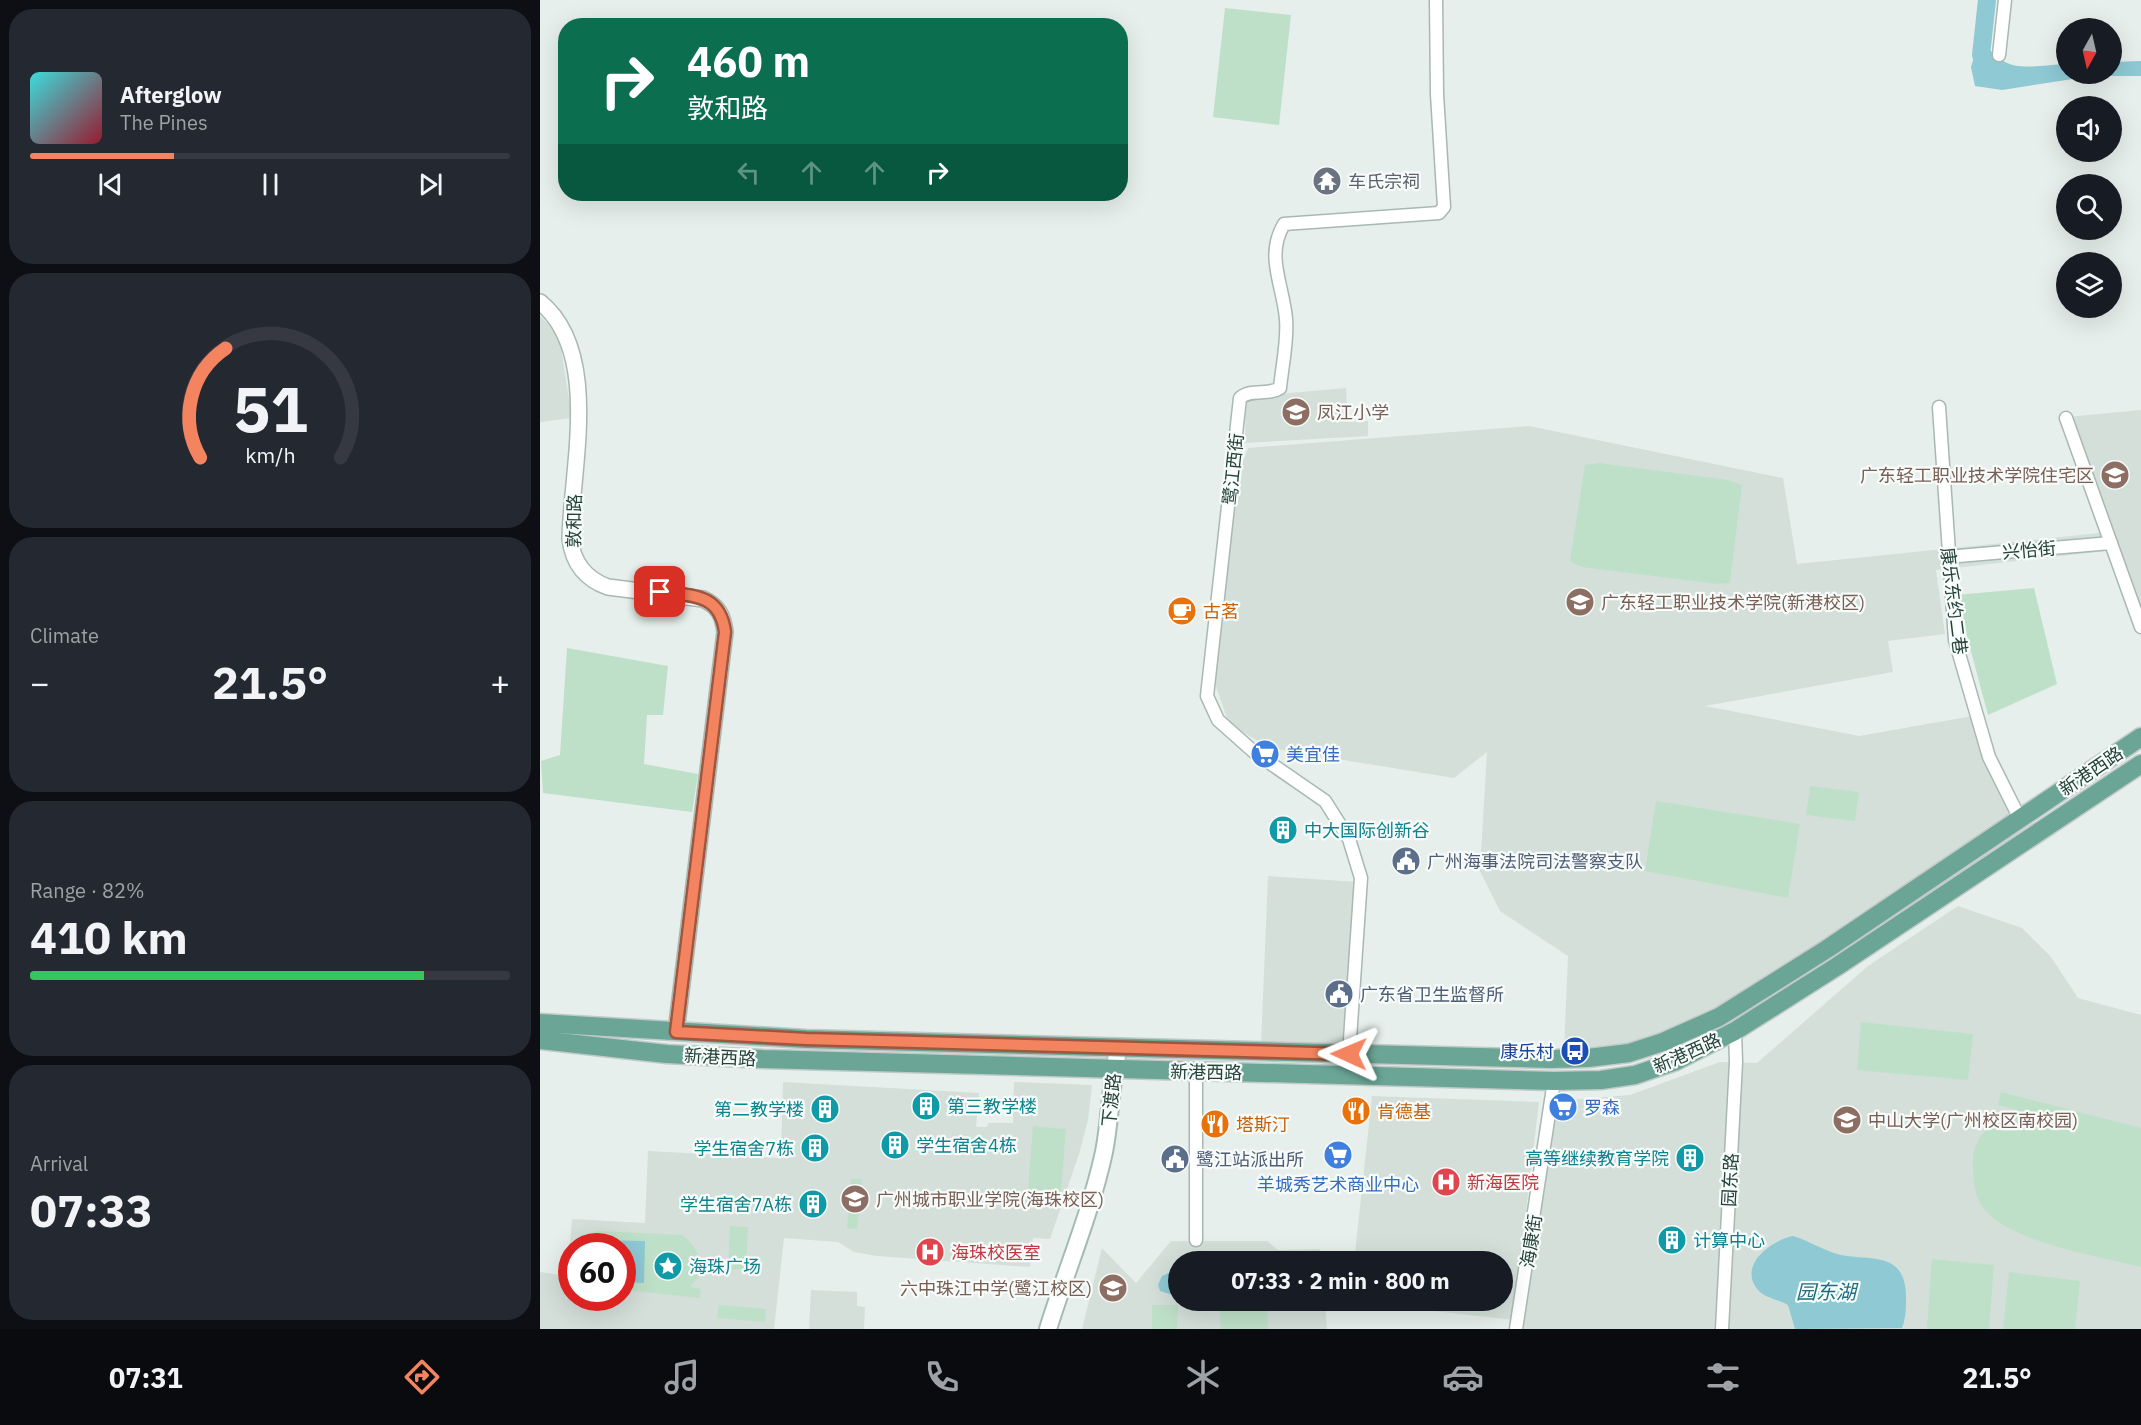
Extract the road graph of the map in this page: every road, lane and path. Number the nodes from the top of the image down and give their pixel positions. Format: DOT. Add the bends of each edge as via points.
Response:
graph roads {
  1 [pos="1436,0"];
  2 [pos="2005,0"];
  3 [pos="1999,55"];
  4 [pos="540,302"];
  5 [pos="1939,407"];
  6 [pos="2066,418"];
  7 [pos="2111,543"];
  8 [pos="1947,557"];
  9 [pos="2141,627"];
  10 [pos="2141,737"];
  11 [pos="2141,764"];
  12 [pos="2020,819"];
  13 [pos="1832,945"];
  14 [pos="1844,962"];
  15 [pos="540,1021"];
  16 [pos="1735,1031"];
  17 [pos="676,1032"];
  18 [pos="545,1041"];
  19 [pos="1062,1044"];
  20 [pos="1119,1047"];
  21 [pos="1145,1048"];
  22 [pos="1349,1054"];
  23 [pos="1614,1056"];
  24 [pos="1062,1067"];
  25 [pos="1118,1070"];
  26 [pos="1144,1071"];
  27 [pos="1196,1073"];
  28 [pos="1617,1078"];
  29 [pos="1554,1081"];
  30 [pos="1196,1240"];
  31 [pos="1048,1329"];
  32 [pos="1058,1329"];
  33 [pos="1516,1329"];
  34 [pos="1722,1329"];
  1 -- 22 [label="street, 鹭江西街" via="1444,207 1439,213 1284,224 1276,238 1275,260 1286,320 1280,388 1247,393 1240,398 1207,696 1218,720 1254,752 1325,801 1349,839 1361,878"];
  2 -- 3 [label="street"];
  4 -- 17 [label="street, 敦和路" via="564,330 574,369 578,431 570,539 574,559 597,583 703,598 714,604 723,620 724,643"];
  5 -- 8 [label="street, 康乐东约二巷"];
  6 -- 7 [label="street"];
  7 -- 8 [label="street, 兴怡街"];
  7 -- 9 [label="street"];
  8 -- 12 [label="street, 康乐东约二巷" via="1955,640 1989,757"];
  10 -- 12 [label="main road, 新港西路"];
  11 -- 14 [label="main road, 新港西路"];
  12 -- 13 [label="main road, 新港西路"];
  13 -- 14 [label="street"];
  13 -- 23 [label="main road, 新港西路" via="1719,1017 1663,1042"];
  14 -- 16 [label="main road, 新港西路"];
  15 -- 17 [label="main road, 新港西路"];
  16 -- 28 [label="main road, 新港西路" via="1676,1060"];
  16 -- 34 [label="street, 园东路"];
  17 -- 19 [label="main road, 新港西路"];
  18 -- 24 [label="main road, 新港西路" via="732,1058"];
  19 -- 20 [label="main road, 新港西路"];
  19 -- 24 [label="main road"];
  20 -- 21 [label="main road, 新港西路"];
  20 -- 25 [label="main road, 下渡路"];
  21 -- 22 [label="main road, 新港西路"];
  21 -- 26 [label="street"];
  22 -- 23 [label="main road, 新港西路" via="1551,1059"];
  23 -- 28 [label="street"];
  24 -- 25 [label="main road, 新港西路"];
  25 -- 26 [label="main road, 新港西路"];
  25 -- 31 [label="main road, 下渡路" via="1101,1165"];
  25 -- 32 [label="main road, 下渡路" via="1113,1160"];
  26 -- 27 [label="main road, 新港西路"];
  27 -- 29 [label="main road, 新港西路"];
  27 -- 30 [label="street"];
  28 -- 29 [label="main road, 新港西路"];
  29 -- 33 [label="street, 海康街"];
}
